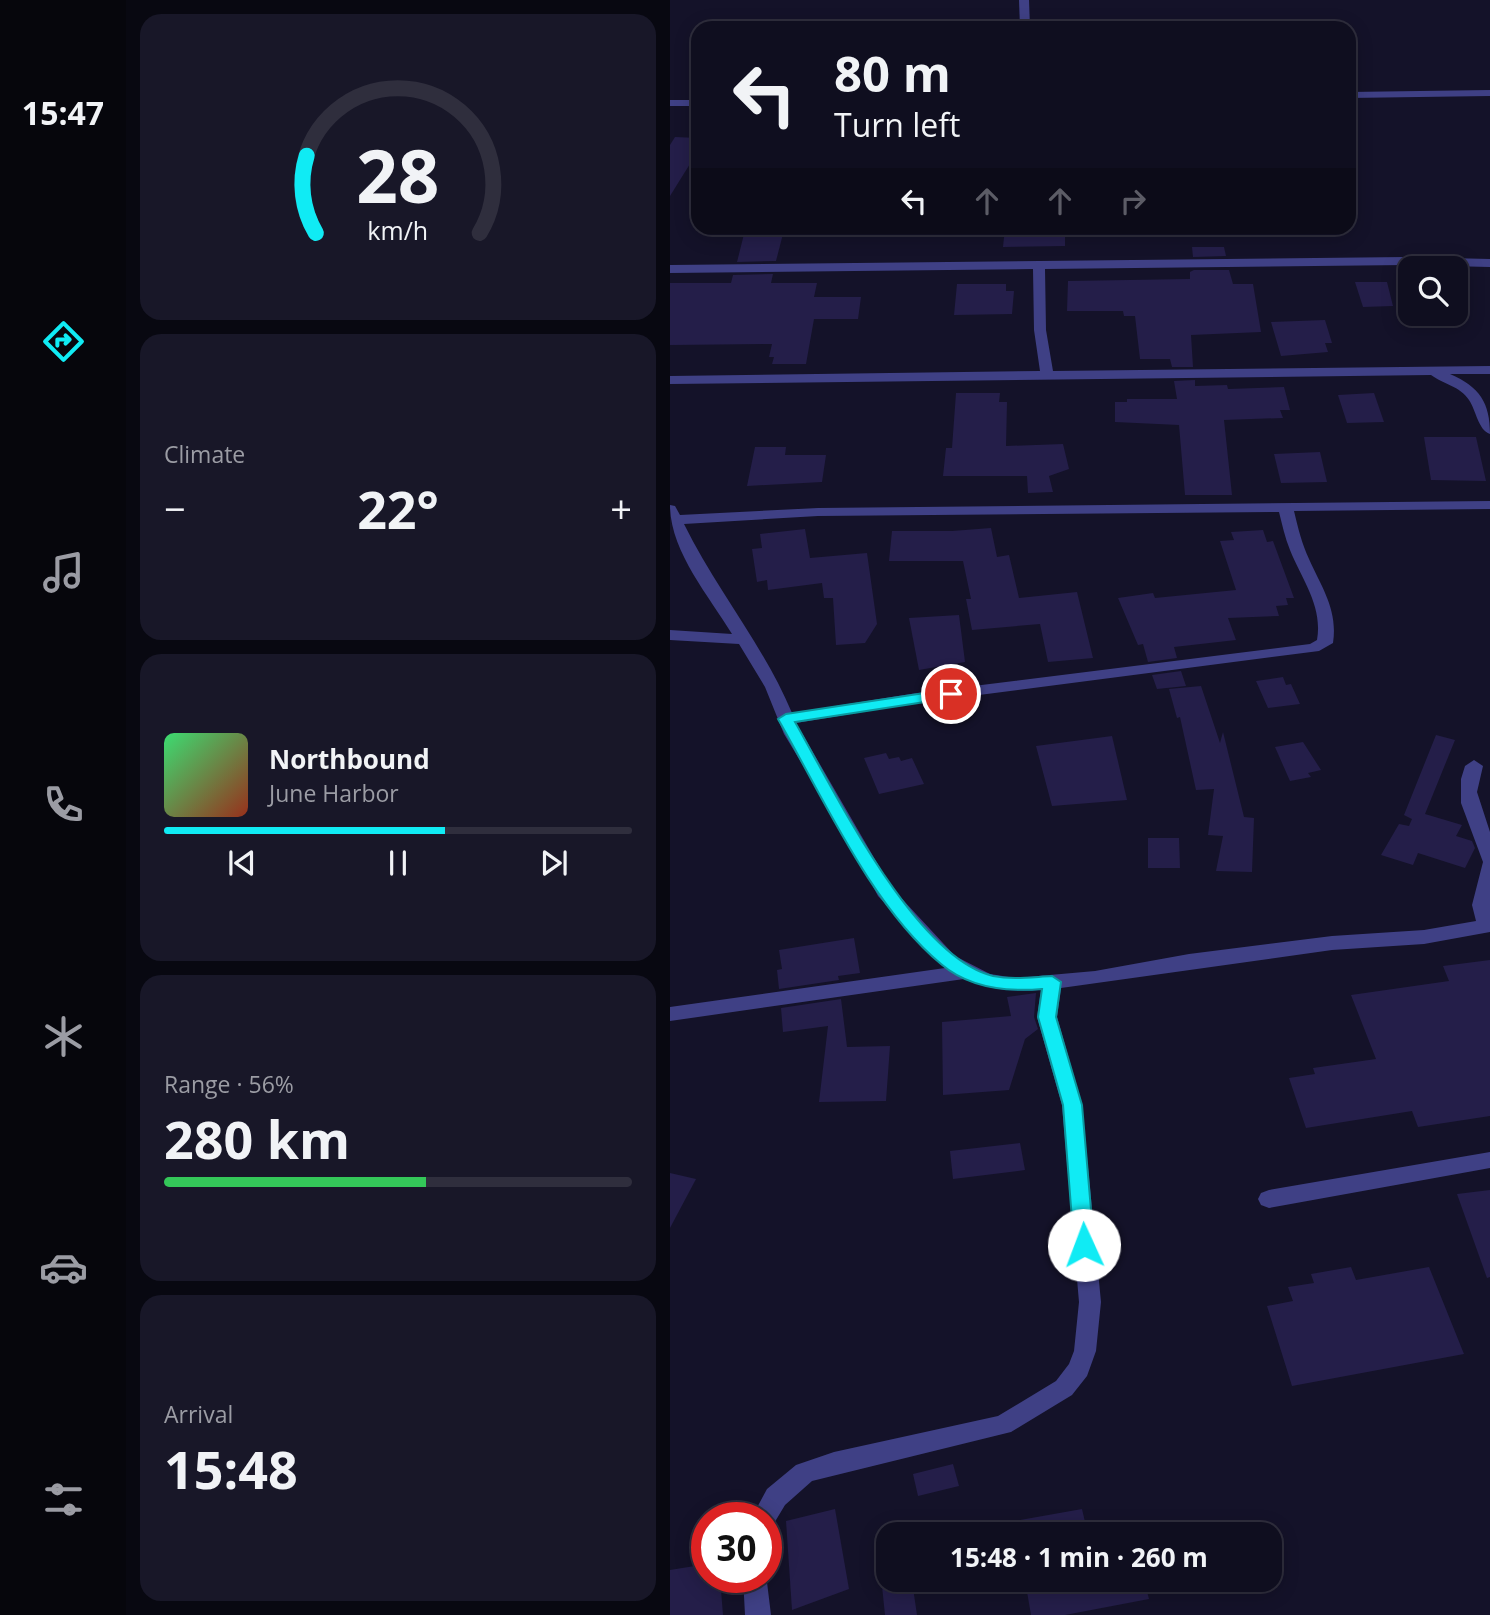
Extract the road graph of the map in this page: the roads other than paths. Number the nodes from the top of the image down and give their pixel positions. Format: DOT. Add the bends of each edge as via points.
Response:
graph roads {
  1 [pos="1024,0"];
  2 [pos="1025,21"];
  3 [pos="1490,93"];
  4 [pos="1356,95"];
  5 [pos="670,103"];
  6 [pos="691,103"];
  7 [pos="1490,263"];
  8 [pos="1039,267"];
  9 [pos="670,269"];
  10 [pos="1490,370"];
  11 [pos="1427,371"];
  12 [pos="1047,376"];
  13 [pos="670,380"];
  14 [pos="1490,430"];
  15 [pos="1490,505"];
  16 [pos="1285,506"];
  17 [pos="673,514"];
  18 [pos="670,635"];
  19 [pos="744,640"];
  20 [pos="786,719"];
  21 [pos="1474,766"];
  22 [pos="1490,859"];
  23 [pos="1490,866"];
  24 [pos="1488,925"];
  25 [pos="966,972"];
  26 [pos="1052,982"];
  27 [pos="670,1014"];
  28 [pos="1490,1160"];
  29 [pos="1269,1199"];
  30 [pos="773,1502"];
  31 [pos="756,1593"];
  32 [pos="758,1615"];
  1 -- 2 [label="street"];
  3 -- 4 [label="street"];
  5 -- 6 [label="street"];
  7 -- 8 [label="street"];
  8 -- 9 [label="street"];
  8 -- 12 [label="street" via="1040,330"];
  10 -- 11 [label="street"];
  11 -- 12 [label="street"];
  11 -- 14 [label="street" via="1468,388"];
  12 -- 13 [label="street"];
  15 -- 16 [label="street"];
  16 -- 17 [label="street"];
  16 -- 20 [label="street" via="1298,551 1323,600 1325,643 1178,668"];
  17 -- 19 [label="street" via="694,560"];
  18 -- 19 [label="street"];
  19 -- 20 [label="street" via="773,687"];
  20 -- 25 [label="street" via="884,891 948,961"];
  21 -- 22 [label="street" via="1467,796"];
  23 -- 24 [label="street" via="1481,905"];
  24 -- 26 [label="street" via="1424,937 1332,943"];
  25 -- 26 [label="street" via="1015,985"];
  25 -- 27 [label="street"];
  26 -- 30 [label="street" via="1047,1017 1072,1105 1091,1302 1079,1369 1064,1388 1004,1424 834,1462 804,1473"];
  28 -- 29 [label="street"];
  31 -- 32 [label="street"];
}
